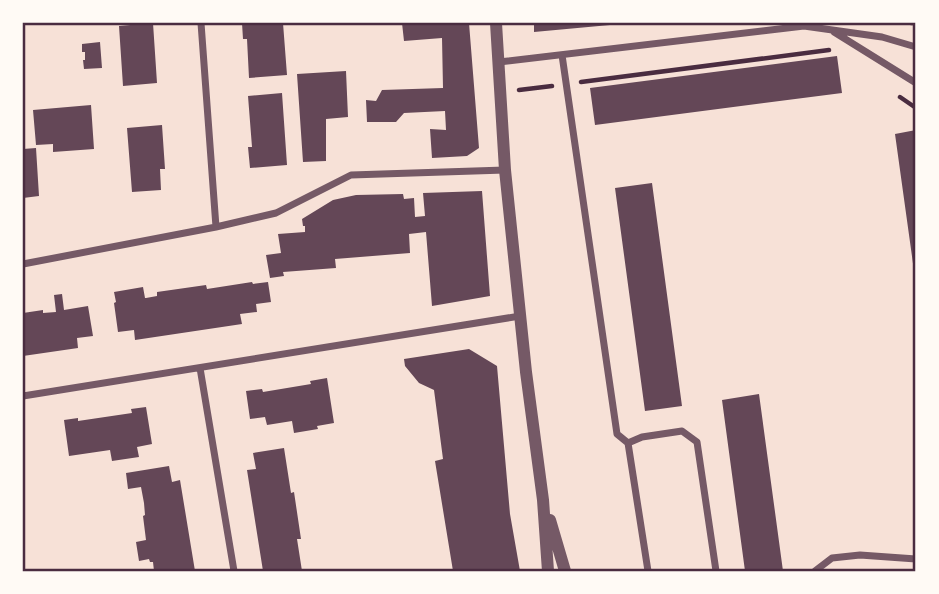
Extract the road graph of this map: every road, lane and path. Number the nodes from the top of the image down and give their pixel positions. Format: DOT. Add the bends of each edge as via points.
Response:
graph roads {
  1 [pos="201,23"];
  2 [pos="496,23"];
  3 [pos="831,30"];
  4 [pos="916,47"];
  5 [pos="834,50"];
  6 [pos="562,55"];
  7 [pos="499,62"];
  8 [pos="916,83"];
  9 [pos="566,84"];
  10 [pos="500,93"];
  11 [pos="899,96"];
  12 [pos="916,108"];
  13 [pos="505,170"];
  14 [pos="216,227"];
  15 [pos="23,264"];
  16 [pos="520,316"];
  17 [pos="200,368"];
  18 [pos="23,396"];
  19 [pos="628,443"];
  20 [pos="543,500"];
  21 [pos="916,559"];
  22 [pos="234,571"];
  23 [pos="548,571"];
  24 [pos="565,571"];
  25 [pos="648,571"];
  26 [pos="716,571"];
  27 [pos="816,571"];
  1 -- 14 [label="street"];
  2 -- 7 [label="street"];
  3 -- 4 [label="street"];
  3 -- 6 [label="street" via="804,26"];
  3 -- 8 [label="street"];
  5 -- 9 [label="path"];
  6 -- 7 [label="street"];
  6 -- 9 [label="street"];
  7 -- 10 [label="street"];
  9 -- 10 [label="path"];
  9 -- 19 [label="street" via="617,434"];
  10 -- 13 [label="street"];
  11 -- 12 [label="path"];
  13 -- 14 [label="street" via="351,175 276,213"];
  13 -- 16 [label="street"];
  14 -- 15 [label="street"];
  16 -- 17 [label="street"];
  16 -- 20 [label="street"];
  17 -- 18 [label="street"];
  17 -- 22 [label="street"];
  19 -- 25 [label="street"];
  19 -- 26 [label="street" via="682,431 697,442"];
  20 -- 23 [label="street"];
  20 -- 24 [label="street"];
  21 -- 27 [label="street" via="832,558"];
}
